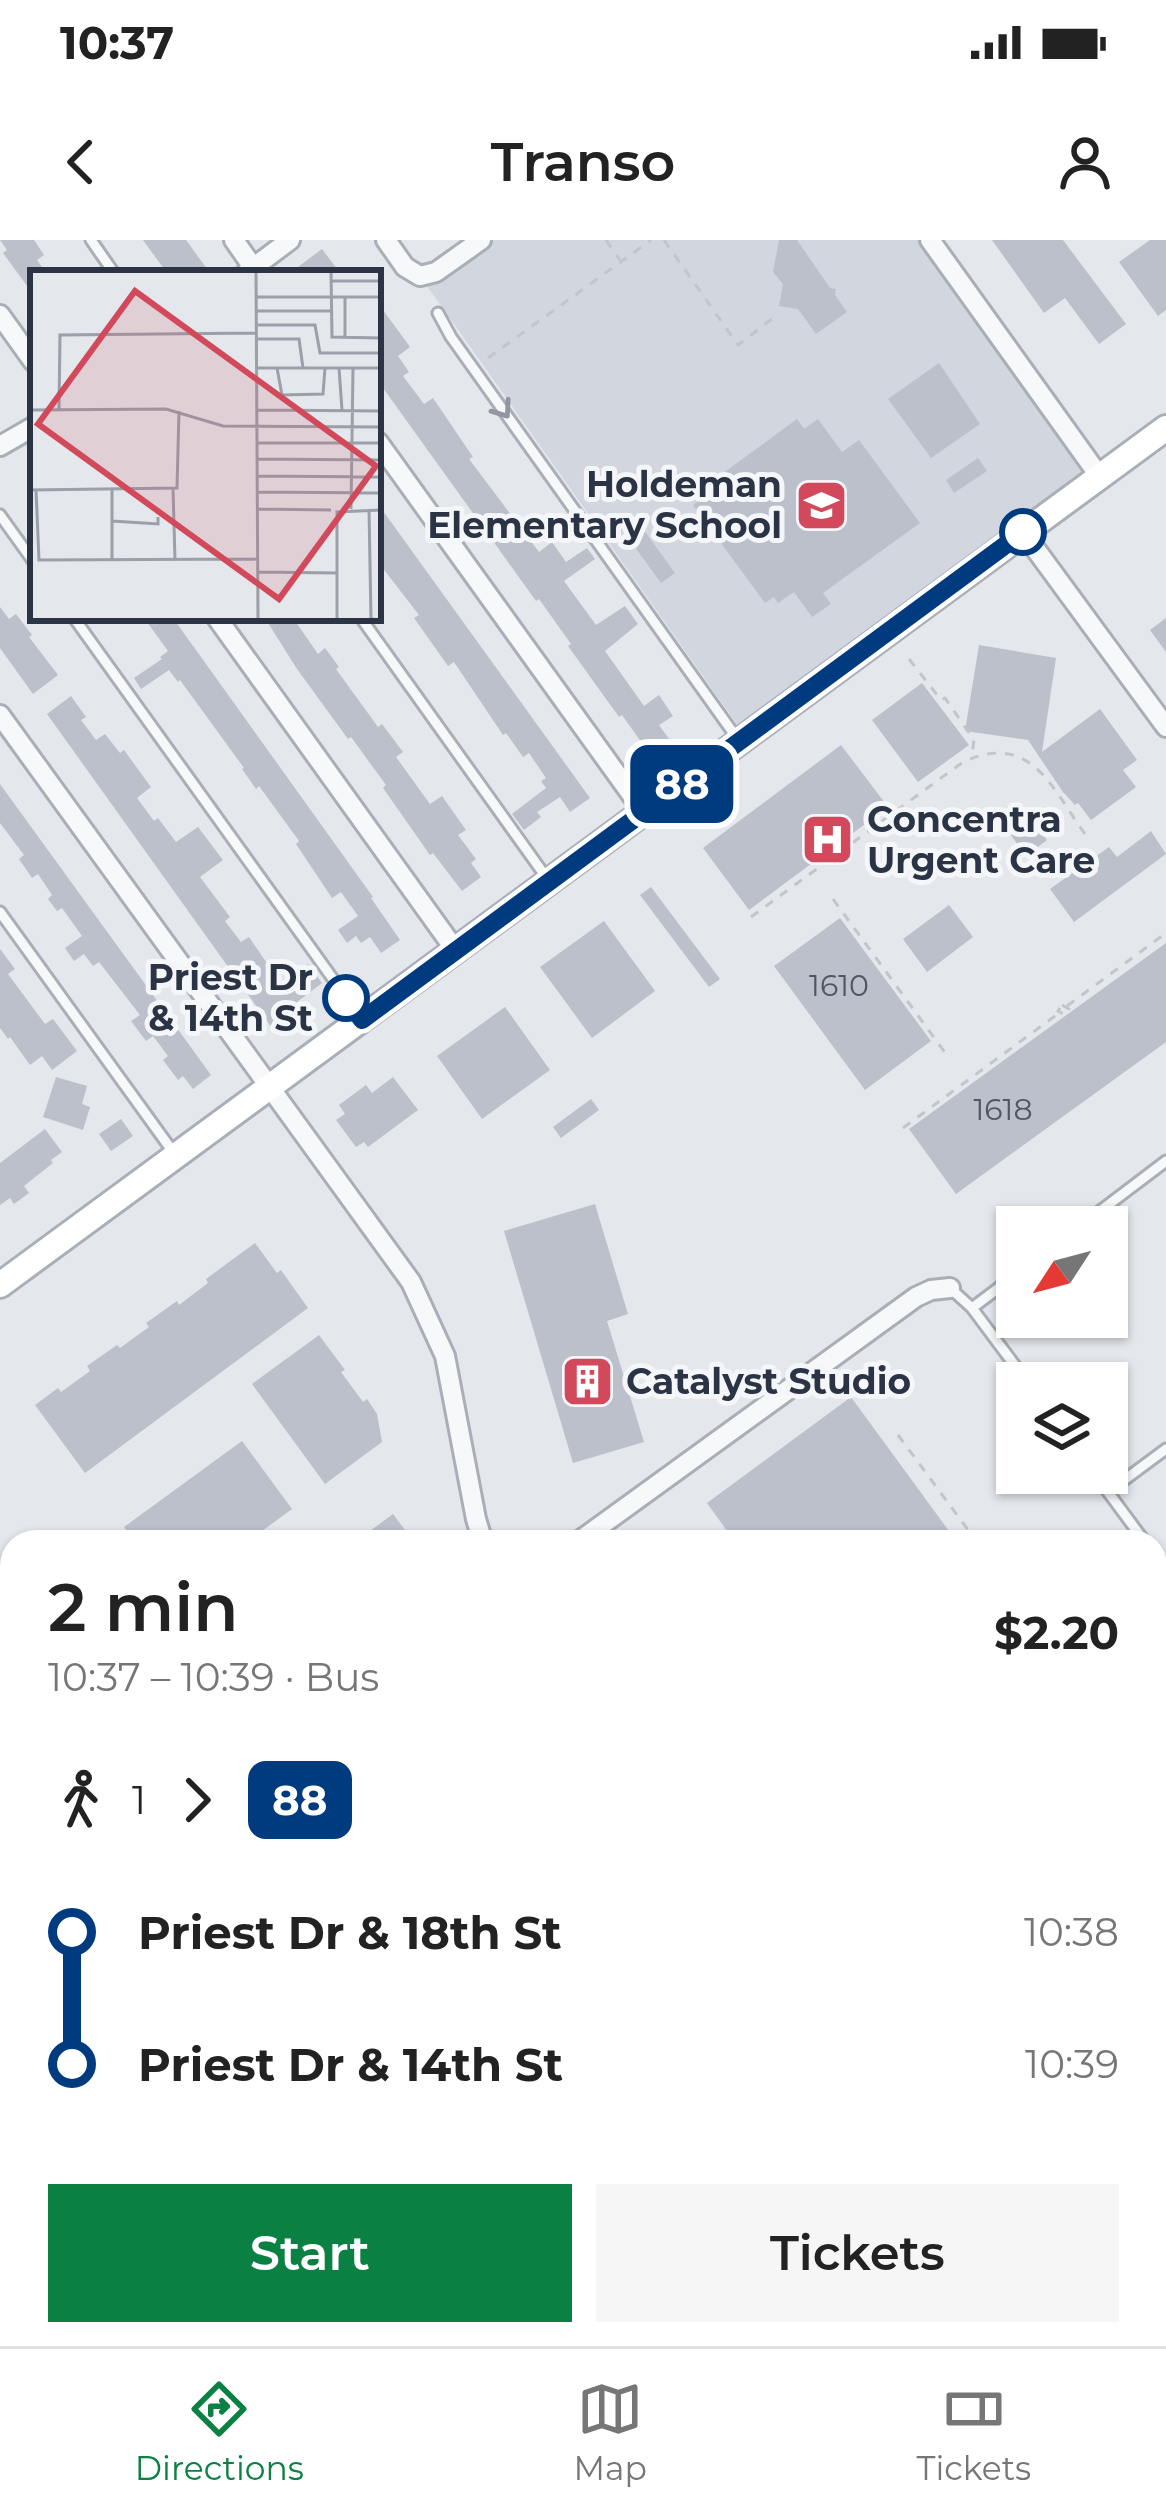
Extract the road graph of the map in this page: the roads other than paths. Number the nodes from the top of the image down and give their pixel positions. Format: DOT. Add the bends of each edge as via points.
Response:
graph roads {
  1 [pos="91,240"];
  2 [pos="234,240"];
  3 [pos="290,240"];
  4 [pos="386,240"];
  5 [pos="482,240"];
  6 [pos="930,240"];
  7 [pos="112,270"];
  8 [pos="251,270"];
  9 [pos="253,270"];
  10 [pos="438,313"];
  11 [pos="0,315"];
  12 [pos="30,357"];
  13 [pos="1166,428"];
  14 [pos="30,430"];
  15 [pos="0,446"];
  16 [pos="381,446"];
  17 [pos="1100,477"];
  18 [pos="0,515"];
  19 [pos="1023,532"];
  20 [pos="30,557"];
  21 [pos="76,621"];
  22 [pos="219,621"];
  23 [pos="363,621"];
  24 [pos="0,715"];
  25 [pos="1166,728"];
  26 [pos="739,742"];
  27 [pos="644,812"];
  28 [pos="550,882"];
  29 [pos="0,912"];
  30 [pos="456,951"];
  31 [pos="362,1020"];
  32 [pos="269,1088"];
  33 [pos="176,1156"];
  34 [pos="1166,1161"];
  35 [pos="1107,1206"];
  36 [pos="0,1285"];
  37 [pos="950,1288"];
  38 [pos="996,1290"];
  39 [pos="972,1308"];
  40 [pos="1012,1362"];
  41 [pos="1166,1449"];
  42 [pos="1128,1477"];
  43 [pos="1109,1494"];
  44 [pos="479,1530"];
  45 [pos="595,1530"];
  46 [pos="1136,1530"];
  1 -- 7 [label="lane"];
  2 -- 8 [label="street"];
  3 -- 9 [label="street"];
  4 -- 5 [label="street" via="420,276"];
  6 -- 17 [label="street"];
  10 -- 26 [label="lane, one-way"];
  11 -- 12 [label="street"];
  13 -- 17 [label="main road"];
  14 -- 15 [label="street"];
  16 -- 27 [label="street"];
  17 -- 19 [label="main road"];
  18 -- 20 [label="lane"];
  19 -- 25 [label="street"];
  19 -- 26 [label="main road"];
  21 -- 31 [label="lane"];
  22 -- 30 [label="street"];
  23 -- 28 [label="lane"];
  24 -- 32 [label="street"];
  26 -- 27 [label="main road"];
  27 -- 28 [label="main road"];
  28 -- 30 [label="main road"];
  29 -- 33 [label="lane"];
  30 -- 31 [label="main road"];
  31 -- 32 [label="main road"];
  32 -- 33 [label="main road"];
  32 -- 44 [label="street" via="422,1303 445,1356"];
  33 -- 36 [label="main road"];
  34 -- 35 [label="lane"];
  37 -- 39 [label="lane"];
  37 -- 45 [label="street" via="916,1297"];
  38 -- 39 [label="lane"];
  39 -- 40 [label="lane"];
  41 -- 42 [label="lane"];
  43 -- 46 [label="lane"];
}
